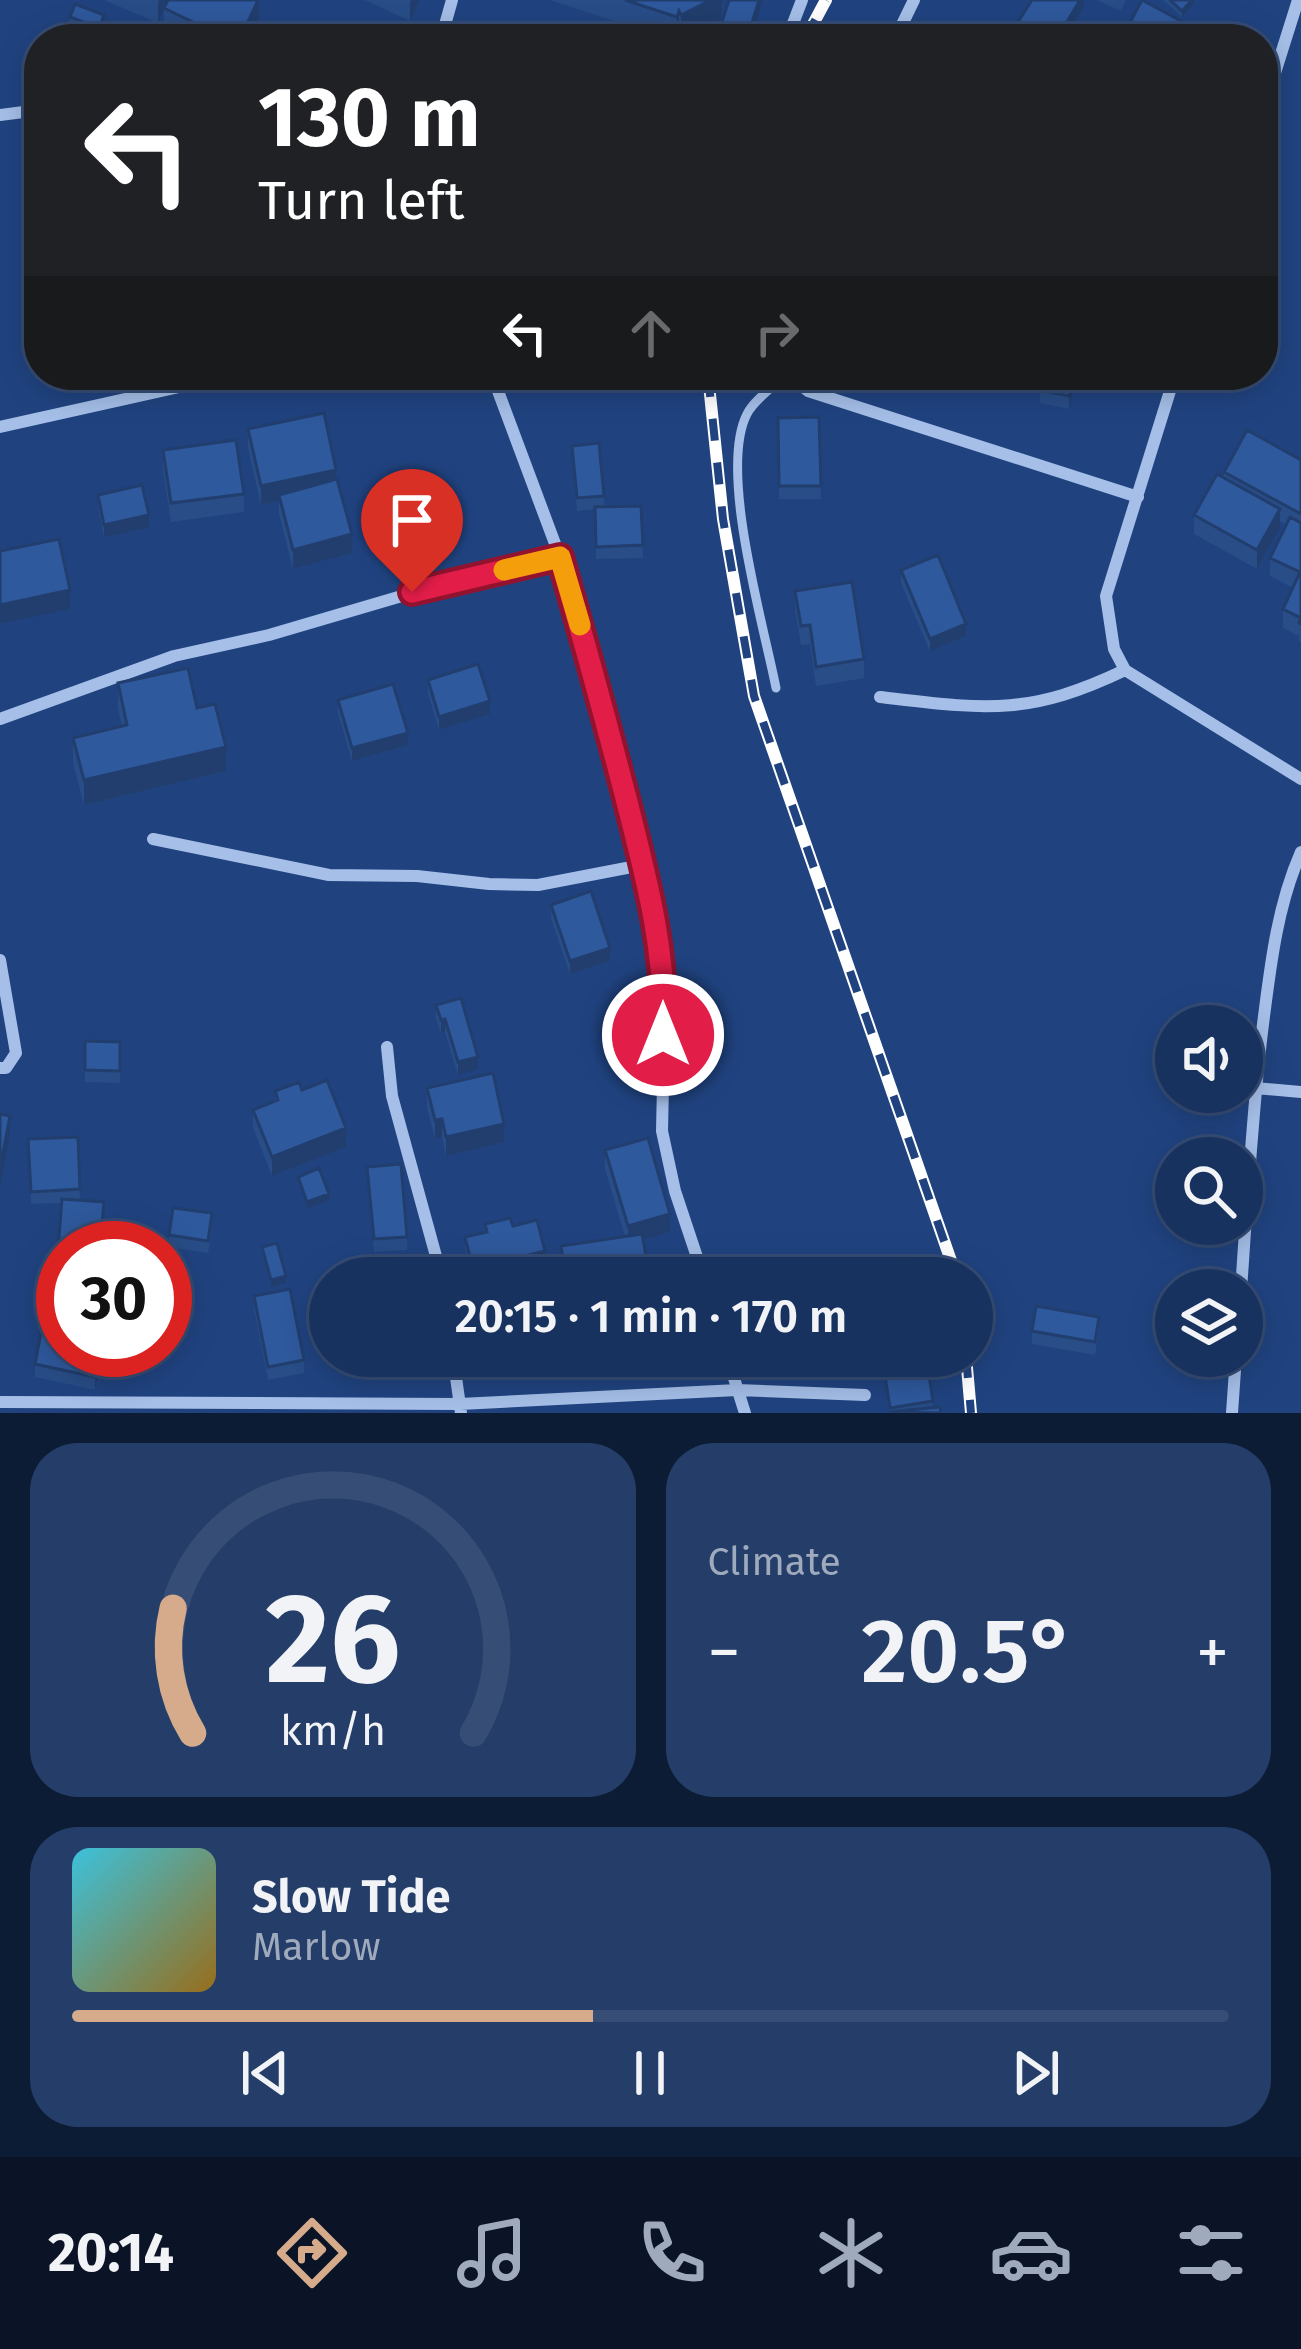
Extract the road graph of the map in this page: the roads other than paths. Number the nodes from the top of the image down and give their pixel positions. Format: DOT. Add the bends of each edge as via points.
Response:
graph roads {
  1 [pos="1298,0"];
  2 [pos="1278,63"];
  3 [pos="166,390"];
  4 [pos="498,390"];
  5 [pos="772,390"];
  6 [pos="807,390"];
  7 [pos="1170,390"];
  8 [pos="0,427"];
  9 [pos="1138,496"];
  10 [pos="560,557"];
  11 [pos="1125,670"];
  12 [pos="776,688"];
  13 [pos="880,697"];
  14 [pos="0,718"];
  15 [pos="1301,779"];
  16 [pos="153,839"];
  17 [pos="1301,851"];
  18 [pos="642,865"];
  19 [pos="0,960"];
  20 [pos="1263,1031"];
  21 [pos="387,1047"];
  22 [pos="0,1068"];
  23 [pos="1263,1089"];
  24 [pos="1301,1092"];
  25 [pos="1254,1113"];
  26 [pos="436,1257"];
  27 [pos="697,1257"];
  28 [pos="1243,1269"];
  29 [pos="456,1377"];
  30 [pos="734,1377"];
  31 [pos="1235,1377"];
  32 [pos="737,1390"];
  33 [pos="865,1395"];
  34 [pos="0,1402"];
  35 [pos="460,1409"];
  36 [pos="745,1413"];
  37 [pos="1232,1413"];
  1 -- 2 [label="street"];
  3 -- 8 [label="street"];
  4 -- 10 [label="street"];
  5 -- 12 [label="lane" via="747,414 739,506"];
  6 -- 9 [label="street"];
  7 -- 9 [label="street"];
  9 -- 11 [label="street" via="1106,596"];
  10 -- 14 [label="street" via="174,656"];
  10 -- 18 [label="street"];
  11 -- 13 [label="street" via="1070,696 1021,706"];
  11 -- 15 [label="street"];
  16 -- 18 [label="street" via="328,875 489,884 538,885"];
  17 -- 20 [label="street" via="1280,909"];
  18 -- 27 [label="street" via="665,993 662,1132"];
  19 -- 22 [label="street" via="16,1053"];
  21 -- 26 [label="street" via="392,1096"];
  23 -- 24 [label="street"];
  25 -- 28 [label="street"];
  29 -- 35 [label="street"];
  30 -- 32 [label="street"];
  31 -- 37 [label="street"];
  32 -- 33 [label="street"];
  32 -- 35 [label="street"];
  32 -- 36 [label="street"];
  34 -- 35 [label="street"];
}
